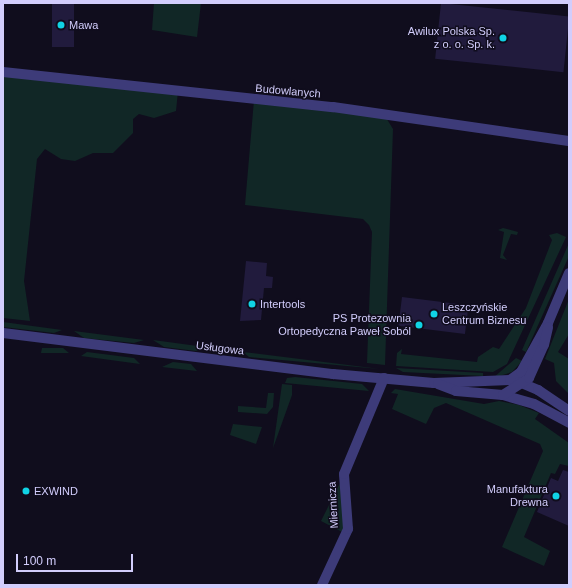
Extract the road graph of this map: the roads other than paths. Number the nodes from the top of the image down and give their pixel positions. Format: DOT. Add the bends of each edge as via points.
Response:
graph roads {
  1 [pos="3,72"];
  2 [pos="569,141"];
  3 [pos="569,274"];
  4 [pos="548,323"];
  5 [pos="3,333"];
  6 [pos="535,367"];
  7 [pos="521,372"];
  8 [pos="384,378"];
  9 [pos="510,380"];
  10 [pos="434,383"];
  11 [pos="524,384"];
  12 [pos="544,393"];
  13 [pos="503,395"];
  14 [pos="534,404"];
  15 [pos="569,411"];
  16 [pos="569,423"];
  17 [pos="322,585"];
  1 -- 2 [label="street, Budowlanych" via="334,107"];
  3 -- 4 [label="street"];
  4 -- 6 [label="street"];
  4 -- 7 [label="street"];
  5 -- 8 [label="street, Usługowa"];
  6 -- 11 [label="street"];
  6 -- 12 [label="street"];
  7 -- 9 [label="street"];
  7 -- 11 [label="street"];
  8 -- 10 [label="street, Usługowa"];
  8 -- 17 [label="street, Miernicza" via="344,474 348,529"];
  9 -- 10 [label="street, Usługowa"];
  9 -- 11 [label="street, Usługowa"];
  10 -- 13 [label="street, Usługowa" via="456,390"];
  11 -- 12 [label="street, Usługowa"];
  11 -- 13 [label="street"];
  11 -- 14 [label="street"];
  12 -- 15 [label="street, Usługowa"];
  13 -- 14 [label="street, Usługowa"];
  14 -- 16 [label="street, Usługowa"];
}
